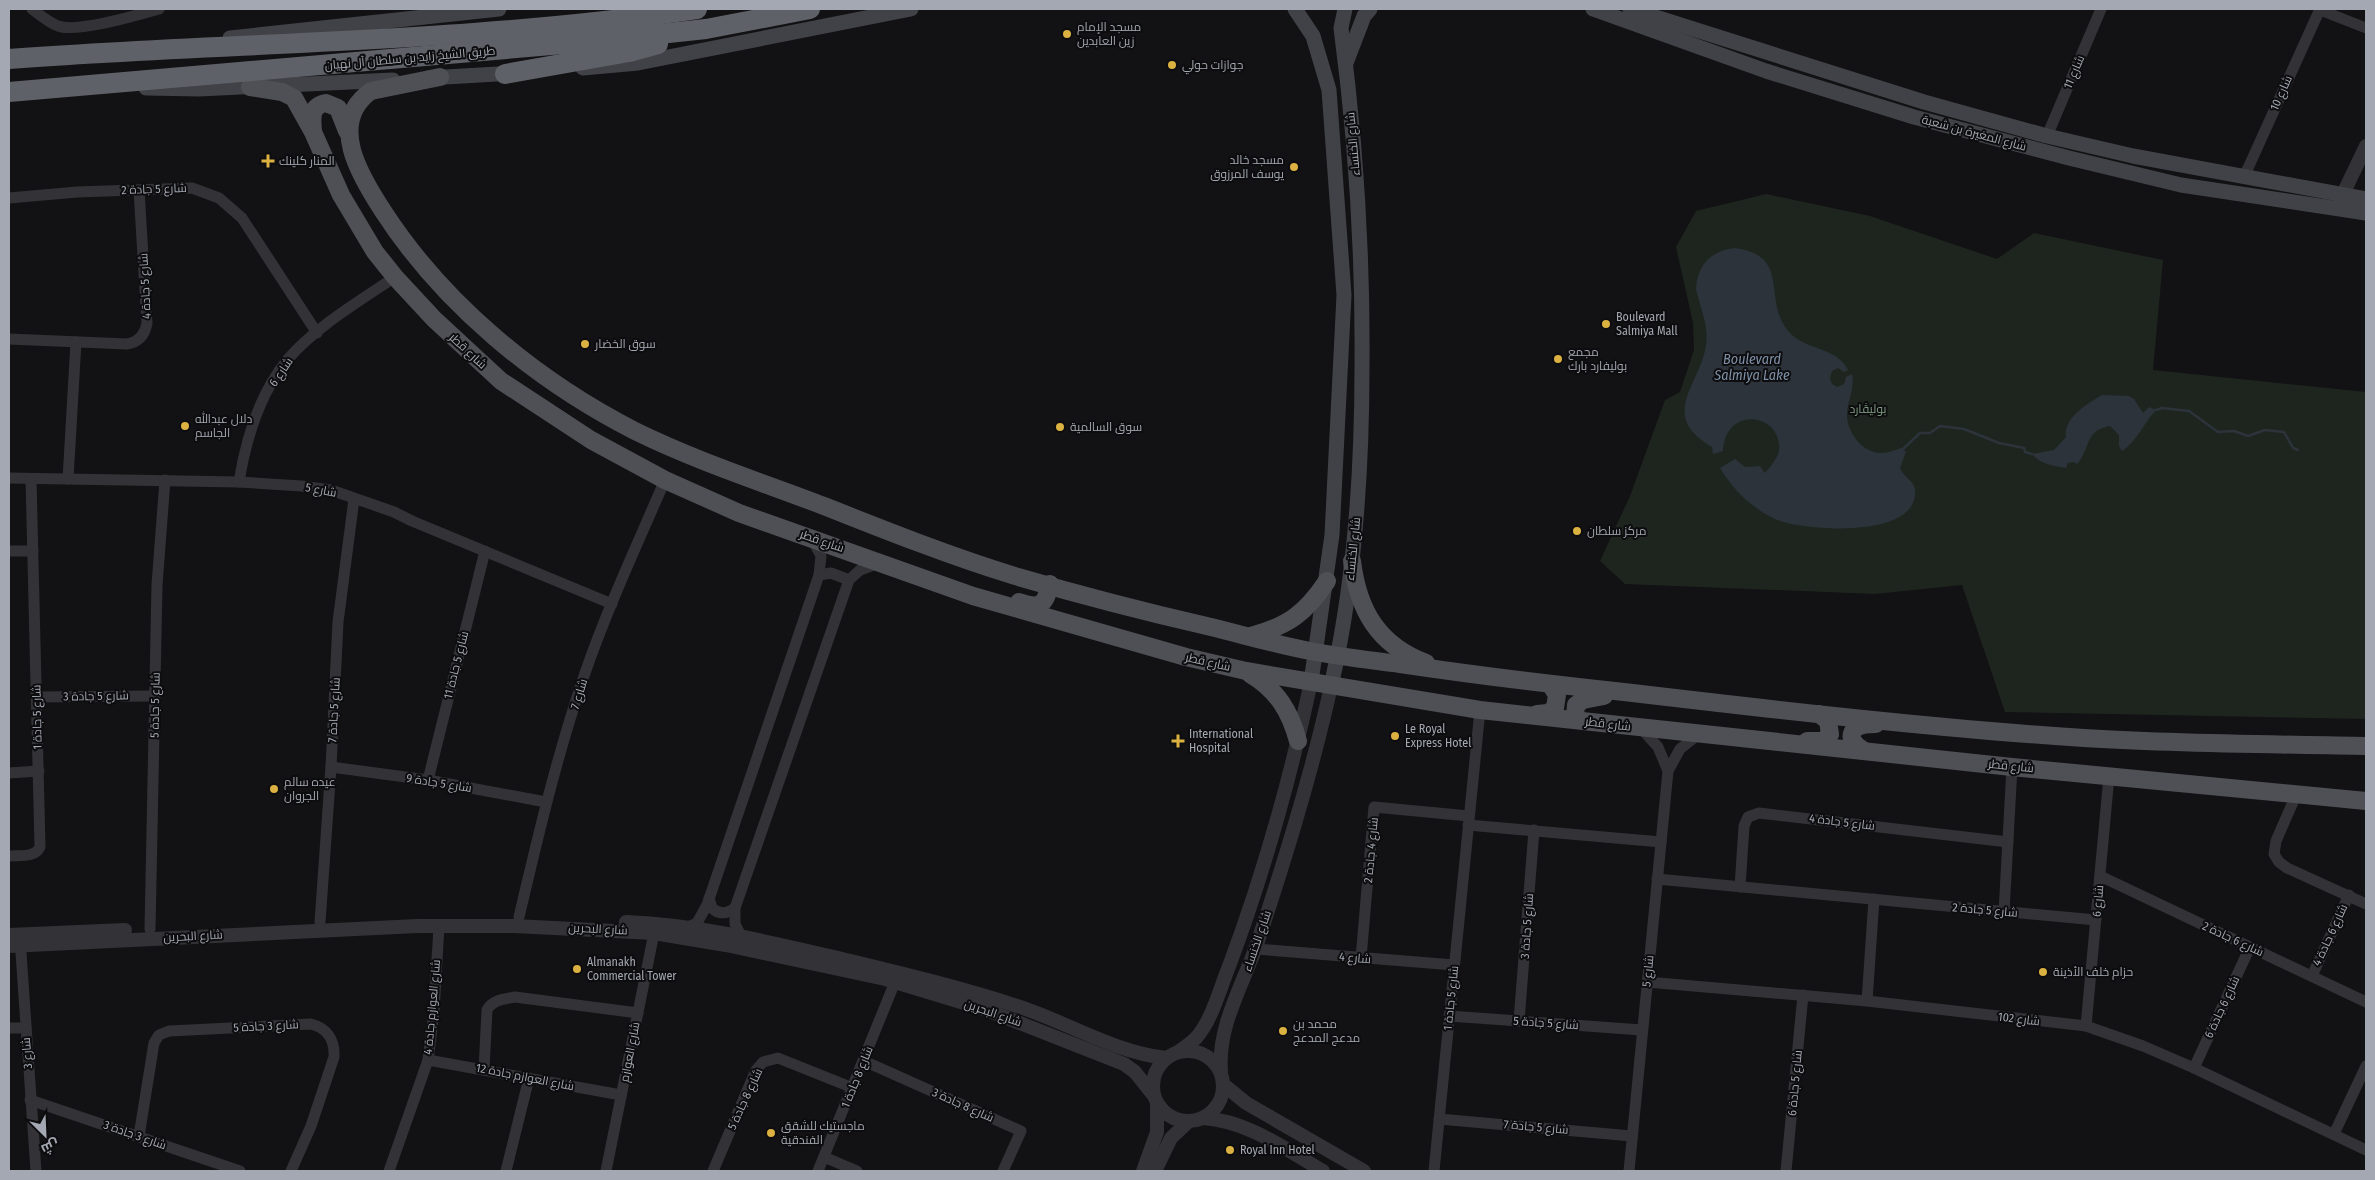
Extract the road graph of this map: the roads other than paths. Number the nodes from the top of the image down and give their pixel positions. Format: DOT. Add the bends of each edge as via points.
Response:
graph roads {
  1 [pos="32,9"];
  2 [pos="160,9"];
  3 [pos="499,9"];
  4 [pos="697,9"];
  5 [pos="810,9"];
  6 [pos="911,9"];
  7 [pos="1294,9"];
  8 [pos="1344,9"];
  9 [pos="1370,9"];
  10 [pos="1593,9"];
  11 [pos="1630,9"];
  12 [pos="2101,9"];
  13 [pos="2320,9"];
  14 [pos="2366,28"];
  15 [pos="706,29"];
  16 [pos="9,46"];
  17 [pos="162,50"];
  18 [pos="32,58"];
  19 [pos="9,59"];
  20 [pos="1346,64"];
  21 [pos="506,74"];
  22 [pos="440,77"];
  23 [pos="75,86"];
  24 [pos="250,87"];
  25 [pos="9,92"];
  26 [pos="347,131"];
  27 [pos="313,132"];
  28 [pos="2047,136"];
  29 [pos="2366,146"];
  30 [pos="2244,177"];
  31 [pos="139,190"];
  32 [pos="2342,196"];
  33 [pos="9,198"];
  34 [pos="2366,199"];
  35 [pos="2366,213"];
  36 [pos="395,277"];
  37 [pos="317,333"];
  38 [pos="9,340"];
  39 [pos="76,342"];
  40 [pos="9,478"];
  41 [pos="31,478"];
  42 [pos="68,479"];
  43 [pos="165,480"];
  44 [pos="665,480"];
  45 [pos="239,482"];
  46 [pos="354,499"];
  47 [pos="811,537"];
  48 [pos="9,551"];
  49 [pos="33,551"];
  50 [pos="485,551"];
  51 [pos="1352,561"];
  52 [pos="883,563"];
  53 [pos="819,575"];
  54 [pos="849,580"];
  55 [pos="1327,581"];
  56 [pos="1050,584"];
  57 [pos="973,596"];
  58 [pos="612,604"];
  59 [pos="1250,637"];
  60 [pos="1316,652"];
  61 [pos="1338,655"];
  62 [pos="1246,671"];
  63 [pos="1450,671"];
  64 [pos="1311,682"];
  65 [pos="1551,685"];
  66 [pos="1331,686"];
  67 [pos="1625,692"];
  68 [pos="155,696"];
  69 [pos="37,697"];
  70 [pos="1480,710"];
  71 [pos="1819,714"];
  72 [pos="1524,715"];
  73 [pos="1580,720"];
  74 [pos="1894,722"];
  75 [pos="1641,728"];
  76 [pos="1700,733"];
  77 [pos="1298,741"];
  78 [pos="1779,742"];
  79 [pos="2366,746"];
  80 [pos="1862,750"];
  81 [pos="331,767"];
  82 [pos="2012,767"];
  83 [pos="39,771"];
  84 [pos="1668,771"];
  85 [pos="9,773"];
  86 [pos="2110,776"];
  87 [pos="428,780"];
  88 [pos="2297,793"];
  89 [pos="2366,801"];
  90 [pos="546,802"];
  91 [pos="1469,820"];
  92 [pos="1534,830"];
  93 [pos="1661,842"];
  94 [pos="2008,842"];
  95 [pos="9,856"];
  96 [pos="2100,876"];
  97 [pos="1658,879"];
  98 [pos="1740,887"];
  99 [pos="2349,895"];
  100 [pos="709,898"];
  101 [pos="1874,899"];
  102 [pos="2366,904"];
  103 [pos="735,908"];
  104 [pos="2004,912"];
  105 [pos="519,917"];
  106 [pos="2096,920"];
  107 [pos="320,922"];
  108 [pos="439,926"];
  109 [pos="688,927"];
  110 [pos="150,929"];
  111 [pos="654,933"];
  112 [pos="740,934"];
  113 [pos="15,940"];
  114 [pos="2250,947"];
  115 [pos="1256,949"];
  116 [pos="1361,958"];
  117 [pos="1454,965"];
  118 [pos="2312,976"];
  119 [pos="895,982"];
  120 [pos="1647,982"];
  121 [pos="1803,995"];
  122 [pos="1867,1001"];
  123 [pos="2366,1002"];
  124 [pos="638,1013"];
  125 [pos="1449,1016"];
  126 [pos="1520,1021"];
  127 [pos="2086,1026"];
  128 [pos="9,1028"];
  129 [pos="26,1028"];
  130 [pos="1642,1030"];
  131 [pos="1172,1055"];
  132 [pos="428,1060"];
  133 [pos="864,1061"];
  134 [pos="2366,1066"];
  135 [pos="2194,1068"];
  136 [pos="484,1070"];
  137 [pos="529,1078"];
  138 [pos="1222,1078"];
  139 [pos="853,1088"];
  140 [pos="621,1096"];
  141 [pos="1155,1099"];
  142 [pos="30,1100"];
  143 [pos="1203,1118"];
  144 [pos="1439,1119"];
  145 [pos="1188,1122"];
  146 [pos="2334,1134"];
  147 [pos="139,1136"];
  148 [pos="1632,1136"];
  149 [pos="2366,1150"];
  150 [pos="824,1157"];
  151 [pos="1348,1160"];
  152 [pos="36,1171"];
  153 [pos="240,1171"];
  154 [pos="291,1171"];
  155 [pos="389,1171"];
  156 [pos="506,1171"];
  157 [pos="606,1171"];
  158 [pos="713,1171"];
  159 [pos="818,1171"];
  160 [pos="858,1171"];
  161 [pos="1003,1171"];
  162 [pos="1143,1171"];
  163 [pos="1154,1171"];
  164 [pos="1323,1171"];
  165 [pos="1329,1171"];
  166 [pos="1364,1171"];
  167 [pos="1434,1171"];
  168 [pos="1629,1171"];
  169 [pos="1786,1171"];
  1 -- 2 [label="street" via="50,22 66,28"];
  3 -- 17 [label="main road" via="212,40"];
  4 -- 17 [label="highway, طريق الشيخ زايد بن سلطان آل نهيان" via="624,20 448,36"];
  5 -- 15 [label="highway, طريق الشيخ زايد بن سلطان آل نهيان"];
  6 -- 21 [label="main road" via="638,63"];
  7 -- 55 [label="main road, شارع الخنساء" via="1313,36 1329,90 1343,285 1337,465"];
  8 -- 20 [label="main road, شارع الخنساء" via="1341,28"];
  9 -- 20 [label="main road" via="1364,16"];
  10 -- 35 [label="main road, شارع المغيرة بن شعبة" via="1766,71 1914,117 2069,158 2181,185"];
  11 -- 28 [label="main road, شارع المغيرة بن شعبة" via="1915,99"];
  12 -- 28 [label="street, شارع 11"];
  13 -- 14 [label="street, شارع 10"];
  13 -- 30 [label="street, شارع 10"];
  15 -- 21 [label="highway" via="629,52"];
  15 -- 23 [label="highway, طريق الشيخ زايد بن سلطان آل نهيان" via="419,58"];
  16 -- 18 [label="street"];
  17 -- 18 [label="highway, طريق الشيخ زايد بن سلطان آل نهيان"];
  18 -- 19 [label="highway, طريق الشيخ زايد بن سلطان آل نهيان"];
  20 -- 51 [label="main road, شارع الخنساء" via="1358,193 1363,322 1360,467"];
  21 -- 22 [label="main road"];
  22 -- 24 [label="main road"];
  22 -- 26 [label="main road" via="370,91 356,104"];
  23 -- 24 [label="main road"];
  23 -- 25 [label="highway, طريق الشيخ زايد بن سلطان آل نهيان"];
  24 -- 27 [label="main road, شارع قطر" via="282,92 294,98"];
  26 -- 27 [label="main road" via="338,108 326,103 313,111"];
  26 -- 56 [label="main road" via="365,181 402,237 449,293 548,378 636,431 689,455 923,544 1019,577"];
  27 -- 36 [label="main road, شارع قطر" via="340,195 358,227"];
  28 -- 30 [label="main road, شارع المغيرة بن شعبة"];
  29 -- 32 [label="street"];
  30 -- 32 [label="main road, شارع المغيرة بن شعبة"];
  31 -- 33 [label="street, شارع 5 جادة 2"];
  31 -- 37 [label="street, شارع 5 جادة 2" via="192,188 227,203 242,218"];
  31 -- 39 [label="street, شارع 5 جادة 4" via="145,331 140,339 127,344"];
  32 -- 34 [label="main road, شارع المغيرة بن شعبة"];
  36 -- 37 [label="street, شارع 6"];
  36 -- 44 [label="main road, شارع قطر" via="501,381 591,440"];
  37 -- 45 [label="street, شارع 6" via="289,357 259,406 246,442"];
  38 -- 39 [label="street, شارع 5 جادة 4"];
  39 -- 42 [label="street"];
  40 -- 41 [label="street, شارع 5"];
  41 -- 42 [label="street, شارع 5"];
  41 -- 49 [label="street, شارع 5 جادة 1"];
  42 -- 43 [label="street, شارع 5"];
  43 -- 45 [label="street, شارع 5"];
  43 -- 68 [label="street, شارع 5 جادة 5" via="158,553"];
  44 -- 47 [label="main road, شارع قطر" via="738,513"];
  44 -- 58 [label="street, شارع 7"];
  45 -- 46 [label="street, شارع 5" via="331,490"];
  46 -- 50 [label="street, شارع 5" via="394,512"];
  46 -- 81 [label="street, شارع 5 جادة 7" via="338,622"];
  47 -- 52 [label="main road, شارع قطر"];
  47 -- 53 [label="street" via="821,556"];
  48 -- 49 [label="street"];
  49 -- 69 [label="street, شارع 5 جادة 1"];
  50 -- 58 [label="street, شارع 5"];
  50 -- 87 [label="street, شارع 5 جادة 11"];
  51 -- 61 [label="main road, شارع الخنساء"];
  51 -- 63 [label="main road" via="1356,587 1365,612 1380,633 1400,650"];
  52 -- 54 [label="street" via="867,566"];
  52 -- 57 [label="main road, شارع قطر"];
  53 -- 54 [label="street" via="831,573"];
  53 -- 100 [label="street"];
  54 -- 103 [label="street"];
  55 -- 59 [label="main road" via="1313,602 1295,618"];
  55 -- 60 [label="main road, شارع الخنساء"];
  56 -- 57 [label="main road" via="1047,598 1040,605 1032,606 988,592"];
  56 -- 59 [label="main road"];
  57 -- 62 [label="main road, شارع قطر" via="1159,650"];
  58 -- 90 [label="street, شارع 7" via="584,676"];
  59 -- 60 [label="main road"];
  60 -- 61 [label="main road"];
  60 -- 64 [label="main road, شارع الخنساء"];
  61 -- 63 [label="main road"];
  61 -- 66 [label="main road, شارع الخنساء"];
  62 -- 64 [label="main road, شارع قطر"];
  62 -- 77 [label="main road" via="1281,699 1292,719"];
  63 -- 65 [label="main road"];
  64 -- 66 [label="main road, شارع قطر"];
  64 -- 77 [label="street, شارع الخنساء"];
  65 -- 67 [label="main road"];
  65 -- 72 [label="main road" via="1557,695 1555,708 1548,713"];
  66 -- 70 [label="main road, شارع قطر"];
  66 -- 115 [label="street, شارع الخنساء" via="1312,767"];
  67 -- 71 [label="main road"];
  67 -- 73 [label="main road" via="1583,700 1574,710"];
  68 -- 69 [label="street, شارع 5 جادة 3"];
  68 -- 110 [label="street, شارع 5 جادة 5"];
  69 -- 83 [label="street, شارع 5 جادة 1"];
  70 -- 72 [label="main road, شارع قطر"];
  70 -- 91 [label="street, شارع 5 جادة 1"];
  71 -- 74 [label="main road"];
  71 -- 78 [label="main road" via="1828,721 1827,738"];
  72 -- 73 [label="main road, شارع قطر"];
  73 -- 75 [label="main road, شارع قطر"];
  74 -- 79 [label="main road" via="2090,738"];
  74 -- 80 [label="main road" via="1856,728 1852,740"];
  75 -- 76 [label="main road, شارع قطر"];
  75 -- 84 [label="street, شارع 5" via="1658,747"];
  76 -- 78 [label="main road, شارع قطر"];
  76 -- 84 [label="street, شارع 5" via="1680,749"];
  77 -- 131 [label="street, شارع الخنساء" via="1268,851 1218,995 1196,1038"];
  78 -- 80 [label="main road, شارع قطر"];
  80 -- 82 [label="main road, شارع قطر"];
  81 -- 87 [label="street, شارع 5 جادة 9"];
  81 -- 107 [label="street, شارع 5 جادة 7"];
  82 -- 86 [label="main road, شارع قطر"];
  82 -- 94 [label="street"];
  83 -- 85 [label="street"];
  83 -- 95 [label="street, شارع 5 جادة 1" via="39,850 32,855"];
  84 -- 93 [label="street, شارع 5"];
  86 -- 88 [label="main road, شارع قطر"];
  86 -- 96 [label="street, شارع 6"];
  87 -- 90 [label="street, شارع 5 جادة 9"];
  88 -- 89 [label="main road, شارع قطر"];
  88 -- 99 [label="street, شارع 6 جادة 4" via="2276,841 2274,854 2288,868"];
  90 -- 105 [label="street, شارع 7"];
  91 -- 92 [label="street"];
  91 -- 116 [label="street, شارع 4 جادة 2" via="1374,807"];
  91 -- 117 [label="street, شارع 5 جادة 1"];
  92 -- 93 [label="street"];
  92 -- 126 [label="street, شارع 5 جادة 3"];
  93 -- 97 [label="street, شارع 5"];
  94 -- 98 [label="street, شارع 5 جادة 4" via="1759,813 1748,817 1744,826"];
  94 -- 104 [label="street"];
  96 -- 106 [label="street, شارع 6"];
  96 -- 114 [label="street, شارع 6 جادة 2"];
  97 -- 98 [label="street, شارع 5 جادة 2"];
  97 -- 120 [label="street, شارع 5"];
  98 -- 101 [label="street, شارع 5 جادة 2"];
  99 -- 102 [label="street, شارع 6 جادة 4"];
  99 -- 118 [label="street, شارع 6 جادة 4"];
  100 -- 103 [label="street" via="712,908 721,913"];
  100 -- 109 [label="street" via="697,923"];
  101 -- 104 [label="street, شارع 5 جادة 2"];
  101 -- 122 [label="street"];
  103 -- 112 [label="street" via="735,924"];
  104 -- 106 [label="street, شارع 5 جادة 2"];
  105 -- 107 [label="street, شارع البحرين"];
  105 -- 109 [label="street, شارع البحرين"];
  106 -- 127 [label="street, شارع 6"];
  107 -- 110 [label="street, شارع البحرين"];
  108 -- 111 [label="street, شارع البحرين" via="523,926"];
  108 -- 113 [label="street, شارع البحرين"];
  108 -- 132 [label="street, شارع العوازم جادة 4"];
  109 -- 112 [label="street, شارع البحرين"];
  110 -- 113 [label="street, شارع البحرين"];
  111 -- 119 [label="street, شارع البحرين" via="726,945"];
  111 -- 124 [label="street, شارع العوازم"];
  112 -- 131 [label="street, شارع البحرين" via="1020,1006 1132,1052"];
  113 -- 129 [label="street, شارع 3"];
  114 -- 118 [label="street, شارع 6 جادة 2"];
  114 -- 135 [label="street, شارع 6 جادة 6"];
  115 -- 116 [label="street, شارع 4"];
  115 -- 138 [label="street, شارع الخنساء" via="1223,1034 1219,1053"];
  116 -- 117 [label="street, شارع 4"];
  117 -- 125 [label="street, شارع 5 جادة 1"];
  118 -- 123 [label="street, شارع 6 جادة 2"];
  119 -- 133 [label="street, شارع 8 جادة 1"];
  119 -- 141 [label="street, شارع البحرين" via="984,1008 1124,1064 1135,1072"];
  120 -- 121 [label="street, شارع 102"];
  120 -- 130 [label="street, شارع 5"];
  121 -- 122 [label="street, شارع 102"];
  121 -- 169 [label="street, شارع 5 جادة 6"];
  122 -- 127 [label="street, شارع 102"];
  124 -- 136 [label="street" via="515,997 499,1000 486,1010"];
  124 -- 140 [label="street, شارع العوازم"];
  125 -- 126 [label="street, شارع 5 جادة 5"];
  125 -- 144 [label="street, شارع 5 جادة 1"];
  126 -- 130 [label="street, شارع 5 جادة 5"];
  127 -- 135 [label="street, شارع 102"];
  128 -- 129 [label="street"];
  129 -- 142 [label="street, شارع 3"];
  130 -- 148 [label="street, شارع 5"];
  131 -- 138 [label="street" via="1193,1051 1208,1056"];
  131 -- 141 [label="street" via="1154,1075"];
  132 -- 136 [label="street, شارع العوازم جادة 12"];
  132 -- 155 [label="street, شارع العوازم جادة 4"];
  133 -- 139 [label="street, شارع 8 جادة 1"];
  133 -- 161 [label="street, شارع 8 جادة 3" via="1021,1131"];
  134 -- 146 [label="street"];
  135 -- 146 [label="street, شارع 102"];
  136 -- 137 [label="street, شارع العوازم جادة 12"];
  137 -- 140 [label="street, شارع العوازم جادة 12"];
  137 -- 156 [label="street"];
  138 -- 143 [label="street" via="1218,1105"];
  138 -- 151 [label="street" via="1246,1103"];
  139 -- 150 [label="street, شارع 8 جادة 1"];
  139 -- 158 [label="street, شارع 8 جادة 5" via="784,1059 773,1058 763,1062 756,1070"];
  140 -- 157 [label="street, شارع العوازم"];
  141 -- 145 [label="street" via="1170,1116"];
  141 -- 162 [label="street" via="1157,1132"];
  142 -- 147 [label="street, شارع 3 جادة 3"];
  142 -- 152 [label="street, شارع 3"];
  143 -- 145 [label="street"];
  143 -- 164 [label="street" via="1233,1122"];
  144 -- 148 [label="street, شارع 5 جادة 7"];
  144 -- 167 [label="street, شارع 5 جادة 1"];
  145 -- 163 [label="street" via="1172,1138"];
  146 -- 149 [label="street, شارع 102"];
  147 -- 153 [label="street, شارع 3 جادة 3"];
  147 -- 154 [label="street, شارع 3 جادة 5" via="154,1043 159,1035 169,1031 311,1024 329,1036 334,1046 334,1057 311,1126"];
  148 -- 168 [label="street, شارع 5"];
  150 -- 159 [label="street, شارع 8 جادة 1"];
  150 -- 160 [label="street"];
  151 -- 165 [label="street" via="1334,1162"];
  151 -- 166 [label="street"];
}
